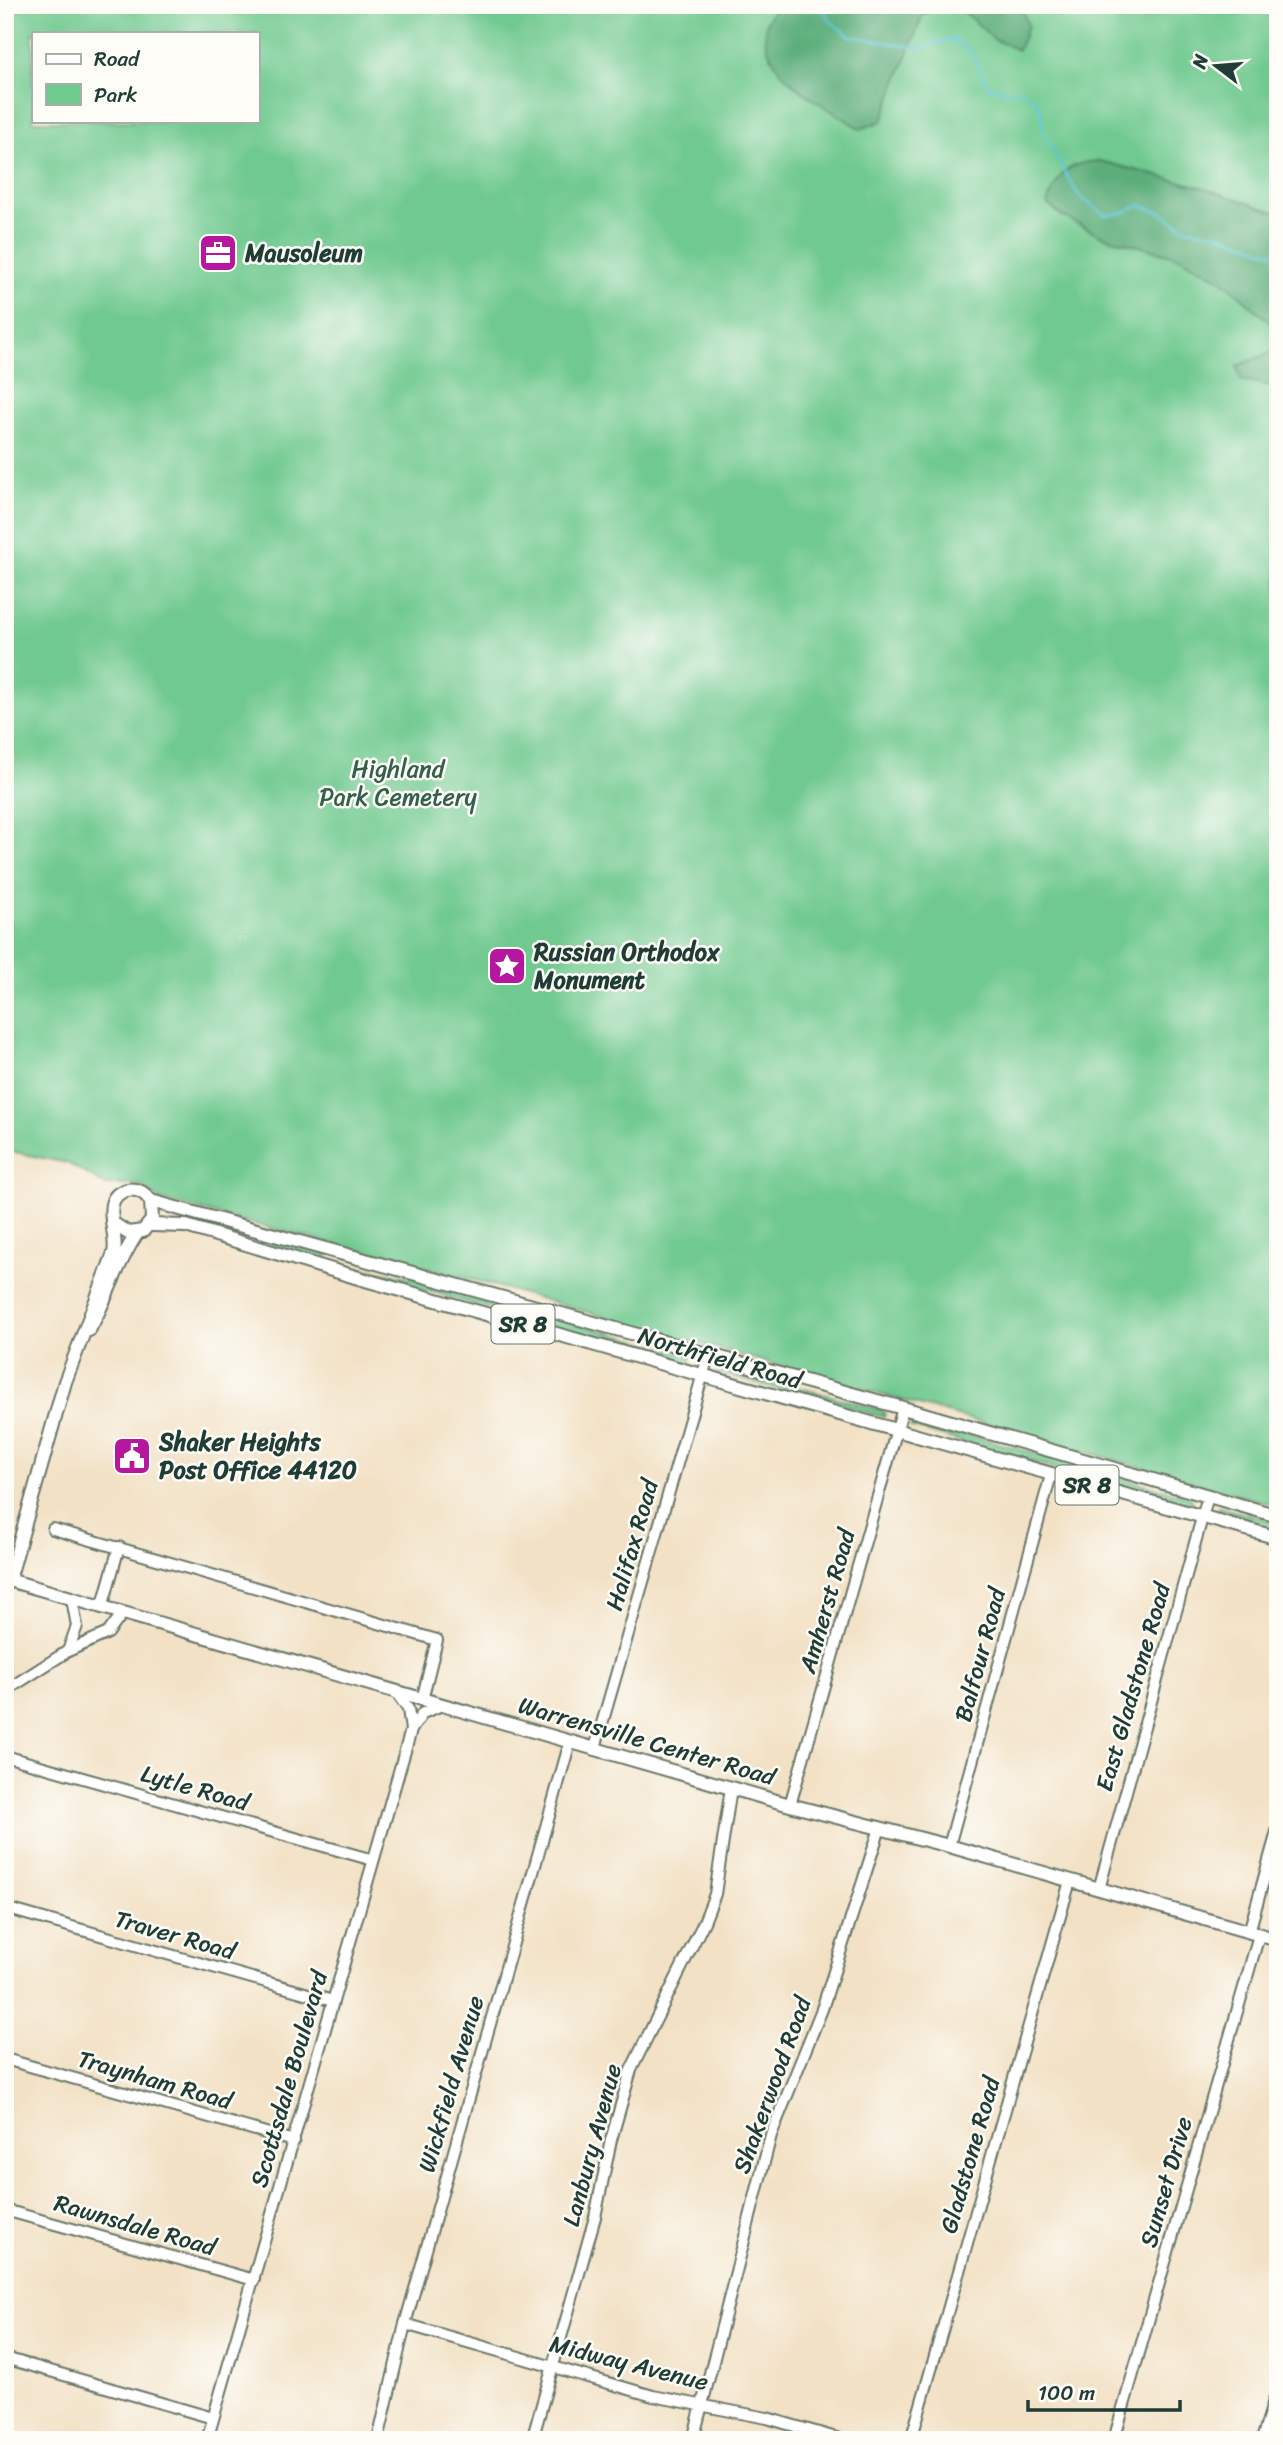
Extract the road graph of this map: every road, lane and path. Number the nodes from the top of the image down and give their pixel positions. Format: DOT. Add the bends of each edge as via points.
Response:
graph roads {
  1 [pos="151,1201"];
  2 [pos="114,1224"];
  3 [pos="150,1224"];
  4 [pos="138,1232"];
  5 [pos="78,1349"];
  6 [pos="709,1353"];
  7 [pos="703,1375"];
  8 [pos="903,1408"];
  9 [pos="897,1430"];
  10 [pos="1051,1475"];
  11 [pos="1208,1496"];
  12 [pos="1278,1516"];
  13 [pos="1203,1517"];
  14 [pos="53,1529"];
  15 [pos="1278,1538"];
  16 [pos="119,1547"];
  17 [pos="7,1580"];
  18 [pos="72,1599"];
  19 [pos="102,1608"];
  20 [pos="122,1614"];
  21 [pos="68,1651"];
  22 [pos="5,1691"];
  23 [pos="396,1692"];
  24 [pos="422,1700"];
  25 [pos="442,1705"];
  26 [pos="411,1730"];
  27 [pos="570,1742"];
  28 [pos="595,1748"];
  29 [pos="5,1756"];
  30 [pos="731,1788"];
  31 [pos="790,1805"];
  32 [pos="880,1828"];
  33 [pos="1278,1828"];
  34 [pos="949,1846"];
  35 [pos="373,1860"];
  36 [pos="1070,1881"];
  37 [pos="1099,1889"];
  38 [pos="5,1908"];
  39 [pos="1254,1934"];
  40 [pos="1278,1940"];
  41 [pos="333,2001"];
  42 [pos="5,2059"];
  43 [pos="294,2141"];
  44 [pos="5,2210"];
  45 [pos="254,2280"];
  46 [pos="405,2325"];
  47 [pos="5,2358"];
  48 [pos="553,2367"];
  49 [pos="1278,2387"];
  50 [pos="702,2404"];
  51 [pos="213,2418"];
  52 [pos="207,2440"];
  53 [pos="378,2440"];
  54 [pos="532,2440"];
  55 [pos="692,2440"];
  56 [pos="843,2440"];
  57 [pos="911,2440"];
  58 [pos="1114,2440"];
  59 [pos="1262,2440"];
  1 -- 2 [label="main road, SR 8" via="137,1190 117,1195 110,1211"];
  1 -- 3 [label="main road"];
  1 -- 6 [label="main road, Northfield Road / SR 8"];
  2 -- 4 [label="main road" via="128,1233"];
  2 -- 5 [label="main road, SR 8" via="114,1253"];
  3 -- 4 [label="main road, SR 8"];
  3 -- 7 [label="main road, Northfield Road / SR 8" via="186,1226"];
  4 -- 5 [label="main road, SR 8"];
  5 -- 17 [label="main road, SR 8"];
  6 -- 7 [label="street, Halifax Road"];
  6 -- 8 [label="main road, Northfield Road / SR 8"];
  7 -- 9 [label="main road, Northfield Road / SR 8"];
  7 -- 28 [label="street, Halifax Road"];
  8 -- 9 [label="street, Amherst Road"];
  8 -- 11 [label="main road, Northfield Road / SR 8"];
  9 -- 10 [label="main road, Northfield Road / SR 8"];
  9 -- 31 [label="street, Amherst Road"];
  10 -- 13 [label="main road, Northfield Road / SR 8"];
  10 -- 34 [label="street, Balfour Road"];
  11 -- 12 [label="main road, Northfield Road / SR 8"];
  11 -- 13 [label="street, East Gladstone Road"];
  13 -- 15 [label="main road, Northfield Road / SR 8"];
  13 -- 37 [label="street, East Gladstone Road"];
  14 -- 16 [label="street"];
  16 -- 19 [label="street"];
  16 -- 24 [label="street" via="438,1640"];
  17 -- 18 [label="main road, Warrensville Center Road"];
  18 -- 19 [label="main road, Warrensville Center Road"];
  18 -- 21 [label="street" via="77,1626"];
  19 -- 20 [label="main road, Warrensville Center Road"];
  20 -- 21 [label="street" via="108,1633"];
  20 -- 23 [label="main road, Warrensville Center Road"];
  21 -- 22 [label="street"];
  23 -- 24 [label="main road, Warrensville Center Road"];
  23 -- 26 [label="street" via="408,1709"];
  24 -- 25 [label="main road, Warrensville Center Road"];
  25 -- 26 [label="street" via="423,1713"];
  25 -- 27 [label="main road, Warrensville Center Road"];
  26 -- 35 [label="street, Scottsdale Boulevard"];
  27 -- 28 [label="main road, Warrensville Center Road"];
  27 -- 46 [label="street, Wickfield Avenue"];
  28 -- 30 [label="main road, Warrensville Center Road"];
  29 -- 35 [label="street, Lytle Road"];
  30 -- 31 [label="main road, Warrensville Center Road"];
  30 -- 48 [label="street, Lanbury Avenue" via="715,1894 631,2070"];
  31 -- 32 [label="main road, Warrensville Center Road"];
  32 -- 34 [label="main road, Warrensville Center Road"];
  32 -- 50 [label="street, Shakerwood Road" via="822,2009 771,2135"];
  33 -- 39 [label="street, Sunset Drive"];
  34 -- 36 [label="main road, Warrensville Center Road"];
  35 -- 41 [label="street, Scottsdale Boulevard"];
  36 -- 37 [label="main road, Warrensville Center Road"];
  36 -- 57 [label="street, Gladstone Road"];
  37 -- 39 [label="main road, Warrensville Center Road"];
  38 -- 41 [label="street, Traver Road"];
  39 -- 40 [label="main road, Warrensville Center Road"];
  39 -- 58 [label="street, Sunset Drive"];
  41 -- 43 [label="street, Scottsdale Boulevard"];
  42 -- 43 [label="street, Traynham Road"];
  43 -- 45 [label="street, Scottsdale Boulevard"];
  44 -- 45 [label="street, Rawnsdale Road"];
  45 -- 51 [label="street, Scottsdale Boulevard"];
  46 -- 48 [label="street, Midway Avenue"];
  46 -- 53 [label="street, Wickfield Avenue"];
  47 -- 51 [label="street"];
  48 -- 50 [label="street, Midway Avenue" via="653,2396"];
  48 -- 54 [label="street, Lanbury Avenue"];
  49 -- 59 [label="street"];
  50 -- 55 [label="street, Shakerwood Road"];
  50 -- 56 [label="street, Midway Avenue"];
  51 -- 52 [label="street, Scottsdale Boulevard"];
}
